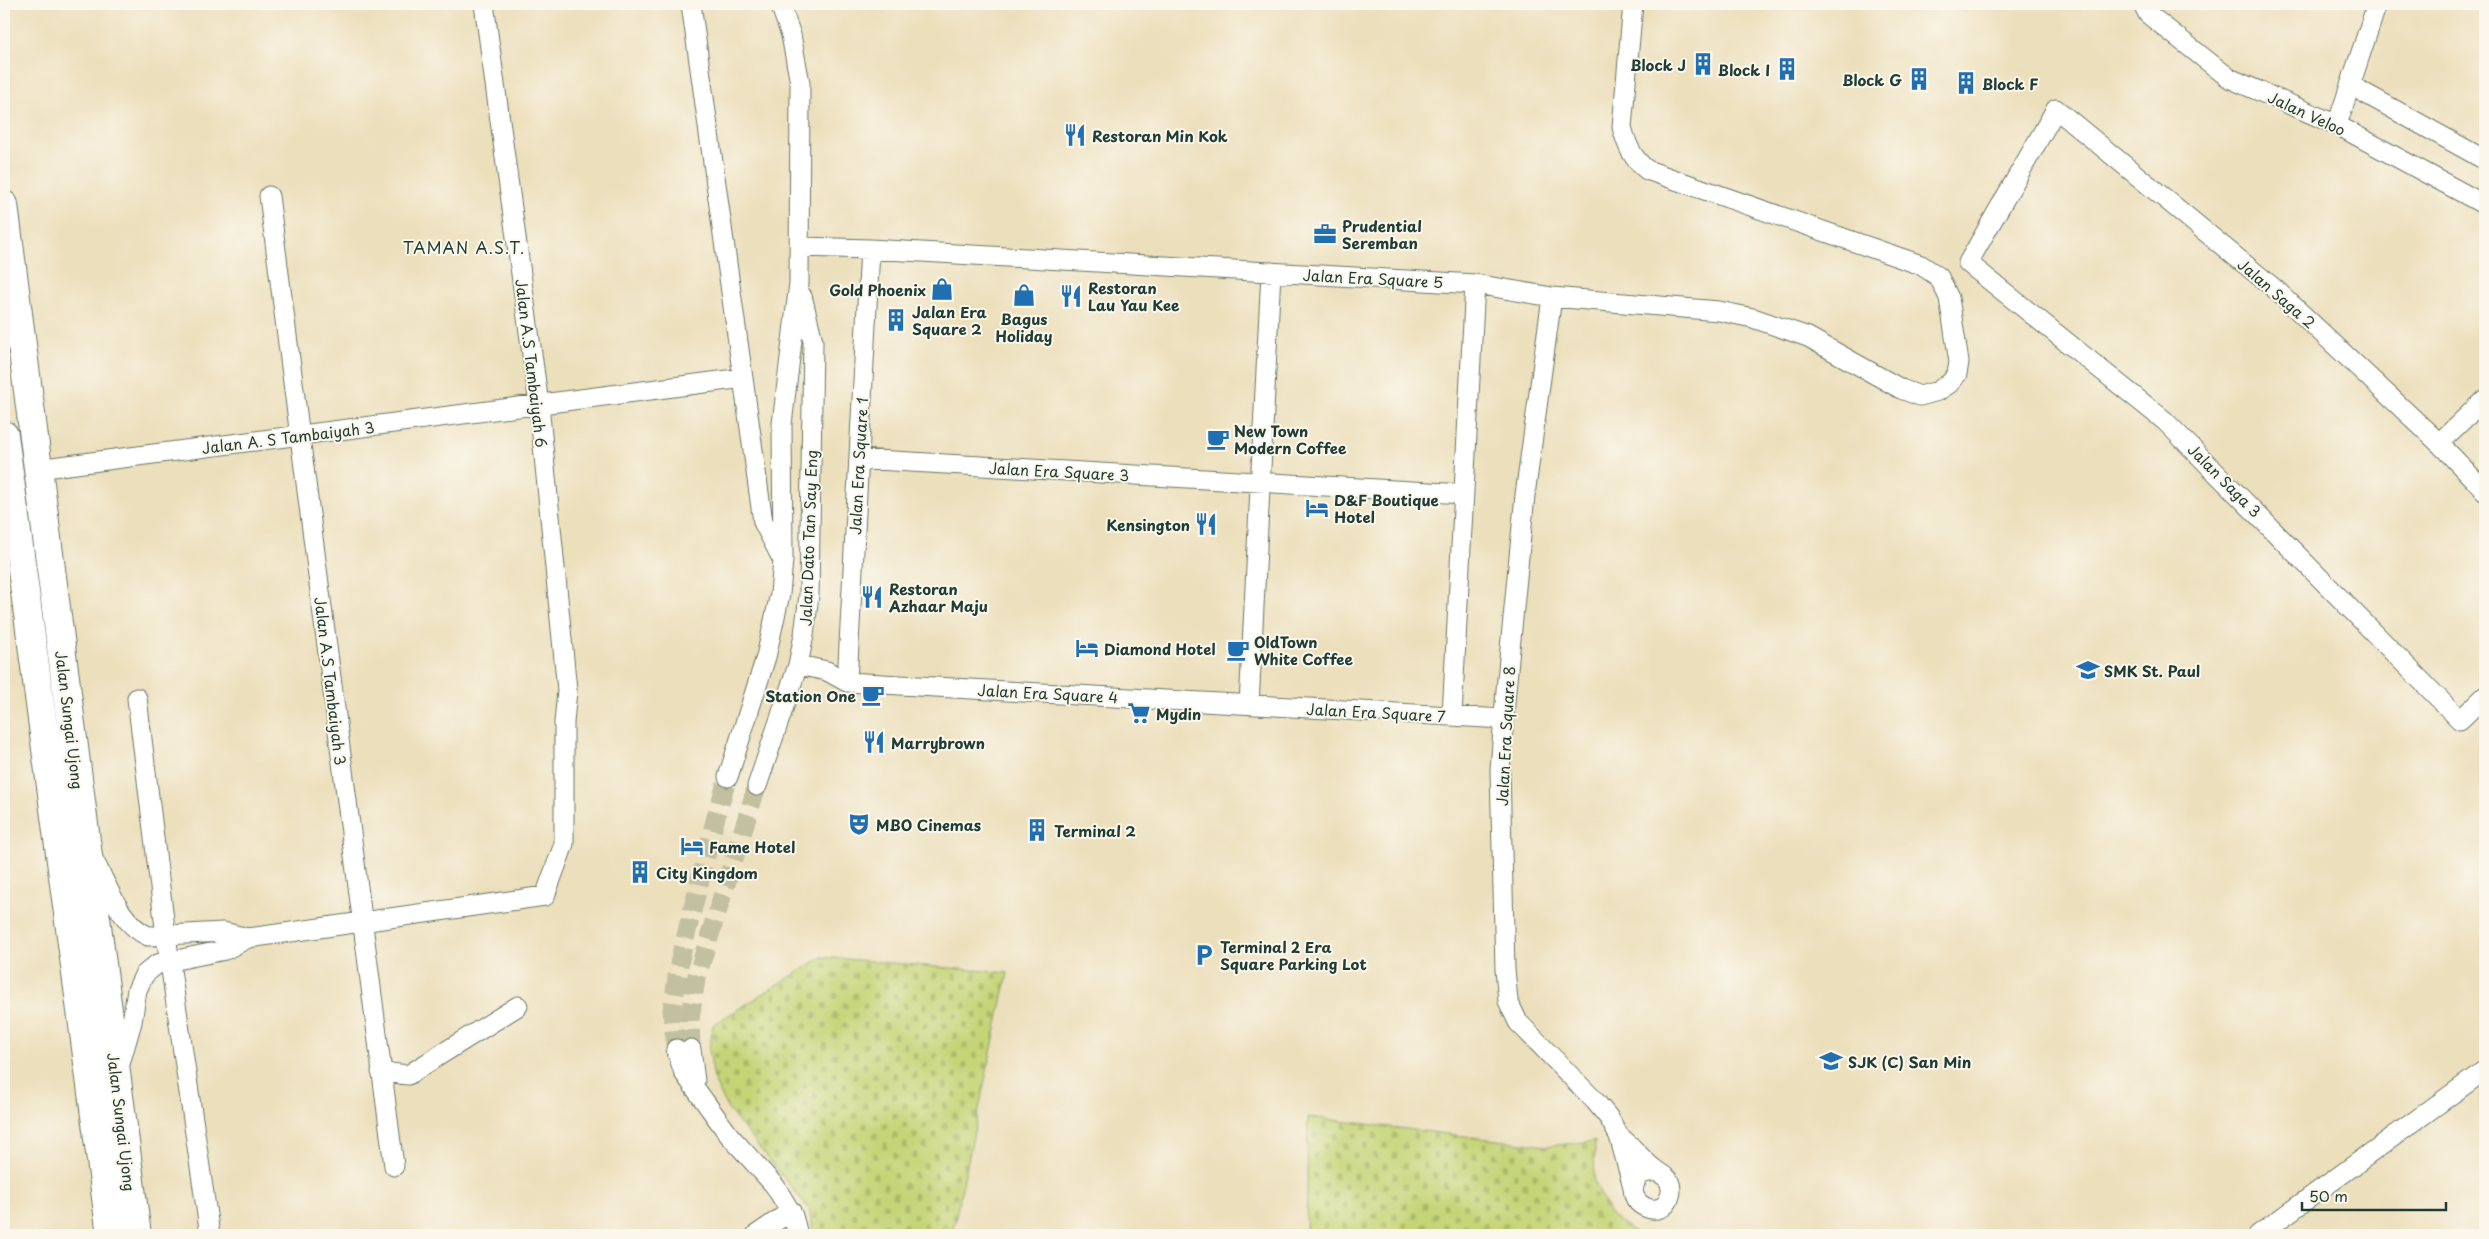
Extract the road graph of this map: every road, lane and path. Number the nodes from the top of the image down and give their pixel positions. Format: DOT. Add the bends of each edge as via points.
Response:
graph roads {
  1 [pos="484,4"];
  2 [pos="691,4"];
  3 [pos="780,4"];
  4 [pos="1633,4"];
  5 [pos="2143,4"];
  6 [pos="2377,4"];
  7 [pos="2350,85"];
  8 [pos="2056,109"];
  9 [pos="2336,126"];
  10 [pos="2485,160"];
  11 [pos="269,196"];
  12 [pos="4,205"];
  13 [pos="2485,205"];
  14 [pos="800,248"];
  15 [pos="870,249"];
  16 [pos="1271,272"];
  17 [pos="799,283"];
  18 [pos="1474,284"];
  19 [pos="1552,297"];
  20 [pos="743,378"];
  21 [pos="2485,399"];
  22 [pos="539,405"];
  23 [pos="4,435"];
  24 [pos="300,436"];
  25 [pos="2439,443"];
  26 [pos="858,459"];
  27 [pos="37,469"];
  28 [pos="1260,482"];
  29 [pos="2485,491"];
  30 [pos="1464,494"];
  31 [pos="783,560"];
  32 [pos="798,665"];
  33 [pos="847,682"];
  34 [pos="2485,696"];
  35 [pos="137,698"];
  36 [pos="1249,705"];
  37 [pos="1452,716"];
  38 [pos="1504,719"];
  39 [pos="728,777"];
  40 [pos="757,786"];
  41 [pos="86,847"];
  42 [pos="362,922"];
  43 [pos="166,936"];
  44 [pos="248,938"];
  45 [pos="170,960"];
  46 [pos="518,1006"];
  47 [pos="683,1049"];
  48 [pos="2485,1070"];
  49 [pos="382,1072"];
  50 [pos="116,1078"];
  51 [pos="1619,1136"];
  52 [pos="394,1166"];
  53 [pos="1657,1172"];
  54 [pos="1633,1187"];
  55 [pos="790,1211"];
  56 [pos="111,1235"];
  57 [pos="137,1235"];
  58 [pos="210,1235"];
  59 [pos="756,1235"];
  60 [pos="798,1235"];
  61 [pos="2258,1235"];
  1 -- 22 [label="street, Jalan A.S Tambaiyah 6"];
  2 -- 20 [label="street"];
  3 -- 14 [label="street, Jalan Dato Tan Say Eng" via="792,35 800,83"];
  4 -- 19 [label="street, Jalan Era Square 5" via="1622,127 1635,160 1647,170 1921,265 1939,277 1950,298 1958,374 1938,391 1920,396 1901,389 1808,337 1753,318 1719,311"];
  5 -- 9 [label="street, Jalan Veloo" via="2148,14 2229,78"];
  6 -- 7 [label="street"];
  7 -- 9 [label="street"];
  7 -- 10 [label="street"];
  8 -- 25 [label="street, Jalan Saga 2" via="2275,289"];
  8 -- 34 [label="street, Jalan Saga 3" via="1968,263 2165,421 2460,720"];
  9 -- 13 [label="street, Jalan Veloo"];
  11 -- 24 [label="street, Jalan A.S Tambaiyah 3"];
  12 -- 27 [label="highway, Jalan Sungai Ujong"];
  14 -- 15 [label="street"];
  14 -- 17 [label="street, Jalan Dato Tan Say Eng"];
  15 -- 16 [label="street"];
  15 -- 26 [label="street, Jalan Era Square 1"];
  16 -- 18 [label="street, Jalan Era Square 5"];
  16 -- 28 [label="street"];
  17 -- 31 [label="street, Jalan Dato Tan Say Eng" via="782,424"];
  17 -- 32 [label="street, Jalan Dato Tan Say Eng" via="813,341 808,595"];
  18 -- 19 [label="street, Jalan Era Square 5"];
  18 -- 30 [label="street"];
  19 -- 38 [label="street, Jalan Era Square 8" via="1525,495"];
  20 -- 22 [label="street, Jalan A. S Tambaiyah 3"];
  20 -- 31 [label="street" via="763,522"];
  21 -- 25 [label="street"];
  22 -- 24 [label="street, Jalan A. S Tambaiyah 3"];
  22 -- 42 [label="street, Jalan A.S Tambaiyah 6" via="566,690 564,844 545,896"];
  23 -- 56 [label="highway, Jalan Sungai Ujong"];
  24 -- 27 [label="street, Jalan A. S Tambaiyah 3"];
  24 -- 42 [label="street, Jalan A.S Tambaiyah 3"];
  25 -- 29 [label="street, Jalan Saga 2"];
  26 -- 28 [label="street, Jalan Era Square 3"];
  26 -- 33 [label="street, Jalan Era Square 1"];
  27 -- 41 [label="highway, Jalan Sungai Ujong"];
  28 -- 30 [label="street, Jalan Era Square 3"];
  28 -- 36 [label="street"];
  30 -- 37 [label="street"];
  31 -- 39 [label="street, Jalan Dato Tan Say Eng" via="780,594 766,657"];
  32 -- 33 [label="street" via="827,671"];
  32 -- 40 [label="street, Jalan Dato Tan Say Eng"];
  33 -- 36 [label="street, Jalan Era Square 4"];
  35 -- 43 [label="street"];
  36 -- 37 [label="street, Jalan Era Square 7"];
  37 -- 38 [label="street, Jalan Era Square 7"];
  38 -- 51 [label="street, Jalan Era Square 8" via="1500,770 1508,1001 1518,1022 1595,1100"];
  41 -- 43 [label="street" via="126,920 148,936"];
  41 -- 50 [label="highway, Jalan Sungai Ujong"];
  42 -- 44 [label="street"];
  42 -- 49 [label="street, Jalan A.S Tambaiyah 3"];
  43 -- 44 [label="street" via="222,932"];
  43 -- 45 [label="street"];
  44 -- 45 [label="street" via="225,950"];
  45 -- 50 [label="street" via="157,964 144,974 137,990 132,1022"];
  45 -- 58 [label="street"];
  46 -- 49 [label="street" via="408,1075"];
  47 -- 55 [label="street" via="684,1074 729,1134 775,1186"];
  48 -- 61 [label="street"];
  49 -- 52 [label="street, Jalan A.S Tambaiyah 3"];
  50 -- 57 [label="highway, Jalan Sungai Ujong"];
  51 -- 53 [label="street, Jalan Era Square 8"];
  51 -- 54 [label="street, Jalan Era Square 8"];
  53 -- 54 [label="street" via="1639,1176"];
  53 -- 54 [label="street, Jalan Era Square 8" via="1665,1176 1671,1188 1669,1199 1661,1208 1649,1209 1638,1204"];
  55 -- 59 [label="street"];
  55 -- 60 [label="street"];
}
